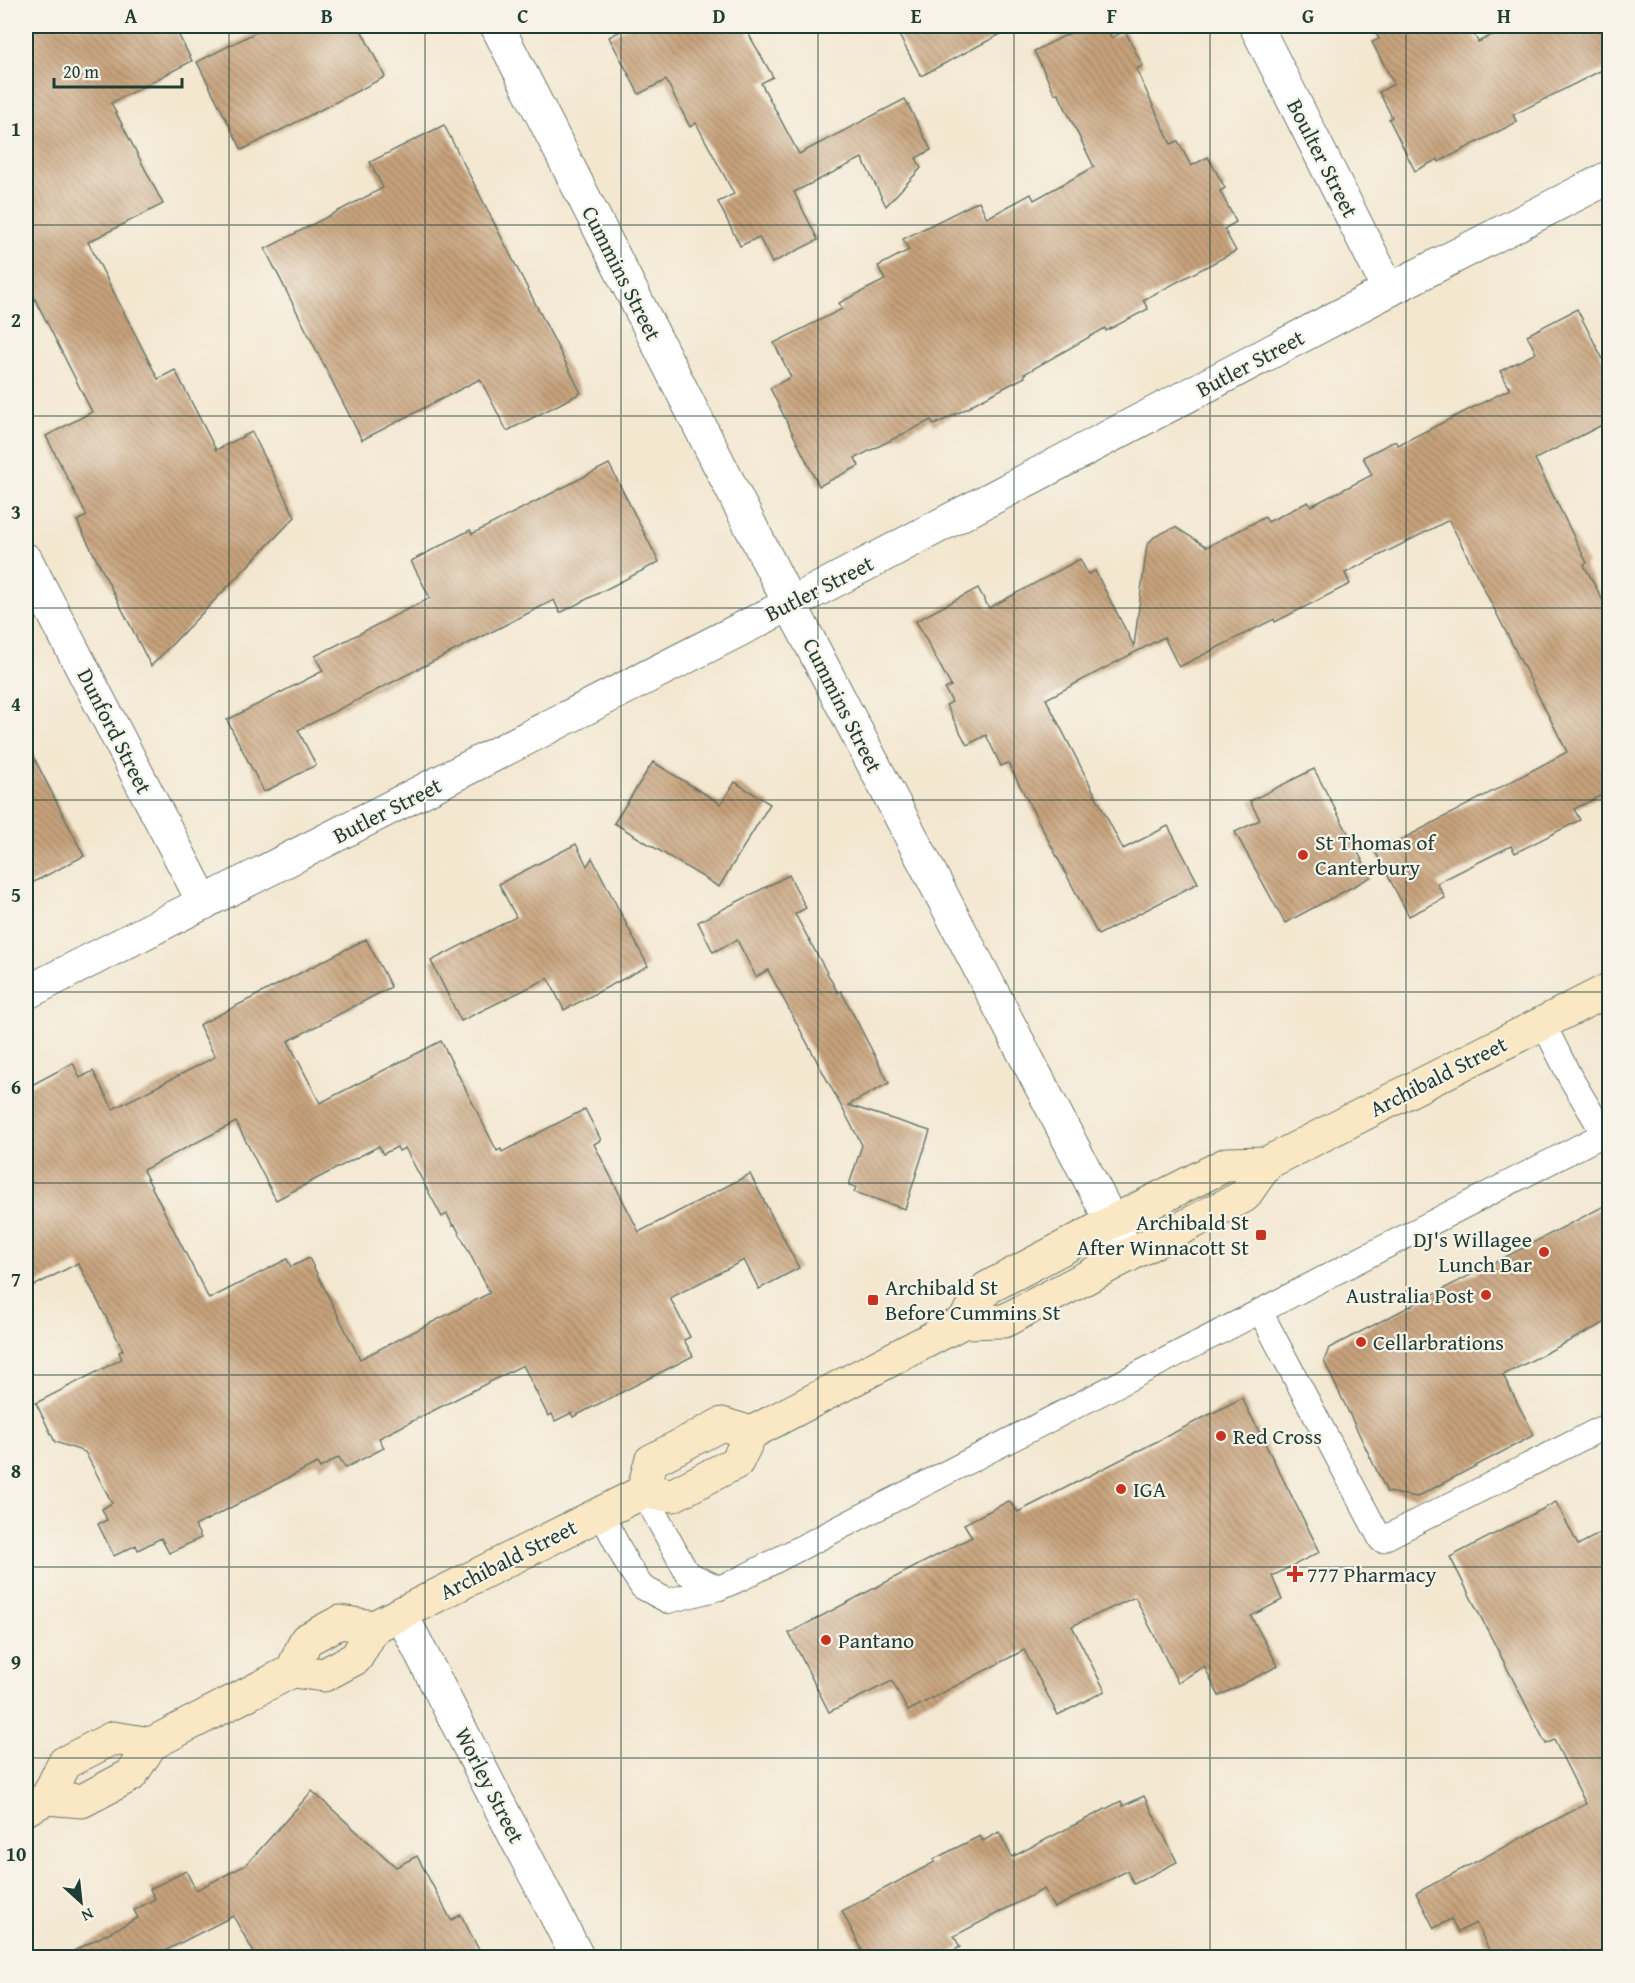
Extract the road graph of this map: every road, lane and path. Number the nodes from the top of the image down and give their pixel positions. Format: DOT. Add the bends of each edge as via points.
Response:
graph roads {
  1 [pos="496,26"];
  2 [pos="1256,26"];
  3 [pos="1610,177"];
  4 [pos="1389,290"];
  5 [pos="26,560"];
  6 [pos="790,604"];
  7 [pos="204,903"];
  8 [pos="1610,989"];
  9 [pos="26,993"];
  10 [pos="1543,1023"];
  11 [pos="1607,1138"];
  12 [pos="1267,1164"];
  13 [pos="1112,1222"];
  14 [pos="1129,1255"];
  15 [pos="1260,1311"];
  16 [pos="963,1322"];
  17 [pos="1610,1424"];
  18 [pos="643,1492"];
  19 [pos="600,1513"];
  20 [pos="719,1588"];
  21 [pos="387,1620"];
  22 [pos="36,1803"];
  23 [pos="578,1958"];
  1 -- 6 [label="street, Cummins Street"];
  2 -- 4 [label="street, Boulter Street"];
  3 -- 4 [label="street, Butler Street"];
  4 -- 6 [label="street, Butler Street"];
  5 -- 7 [label="street, Dunford Street"];
  6 -- 7 [label="street, Butler Street"];
  6 -- 13 [label="street, Cummins Street"];
  7 -- 9 [label="street, Butler Street"];
  8 -- 10 [label="street, Archibald Street"];
  10 -- 11 [label="lane"];
  10 -- 12 [label="street, Archibald Street"];
  11 -- 15 [label="lane"];
  12 -- 13 [label="street, Archibald Street" via="1227,1164"];
  12 -- 14 [label="street, Archibald Street" via="1244,1197"];
  13 -- 14 [label="street, Cummins Street"];
  13 -- 16 [label="street, Archibald Street" via="987,1288"];
  14 -- 16 [label="street, Archibald Street" via="1004,1321"];
  15 -- 17 [label="lane" via="1382,1540"];
  15 -- 20 [label="lane"];
  16 -- 18 [label="street, Archibald Street" via="751,1433 737,1462 673,1495"];
  18 -- 19 [label="street, Archibald Street"];
  18 -- 20 [label="lane" via="687,1573"];
  19 -- 20 [label="lane" via="642,1587 668,1601"];
  19 -- 21 [label="street, Archibald Street"];
  21 -- 22 [label="street" via="356,1658 324,1675 292,1671 151,1744 131,1775 82,1801"];
  21 -- 23 [label="street, Worley Street"];
}
